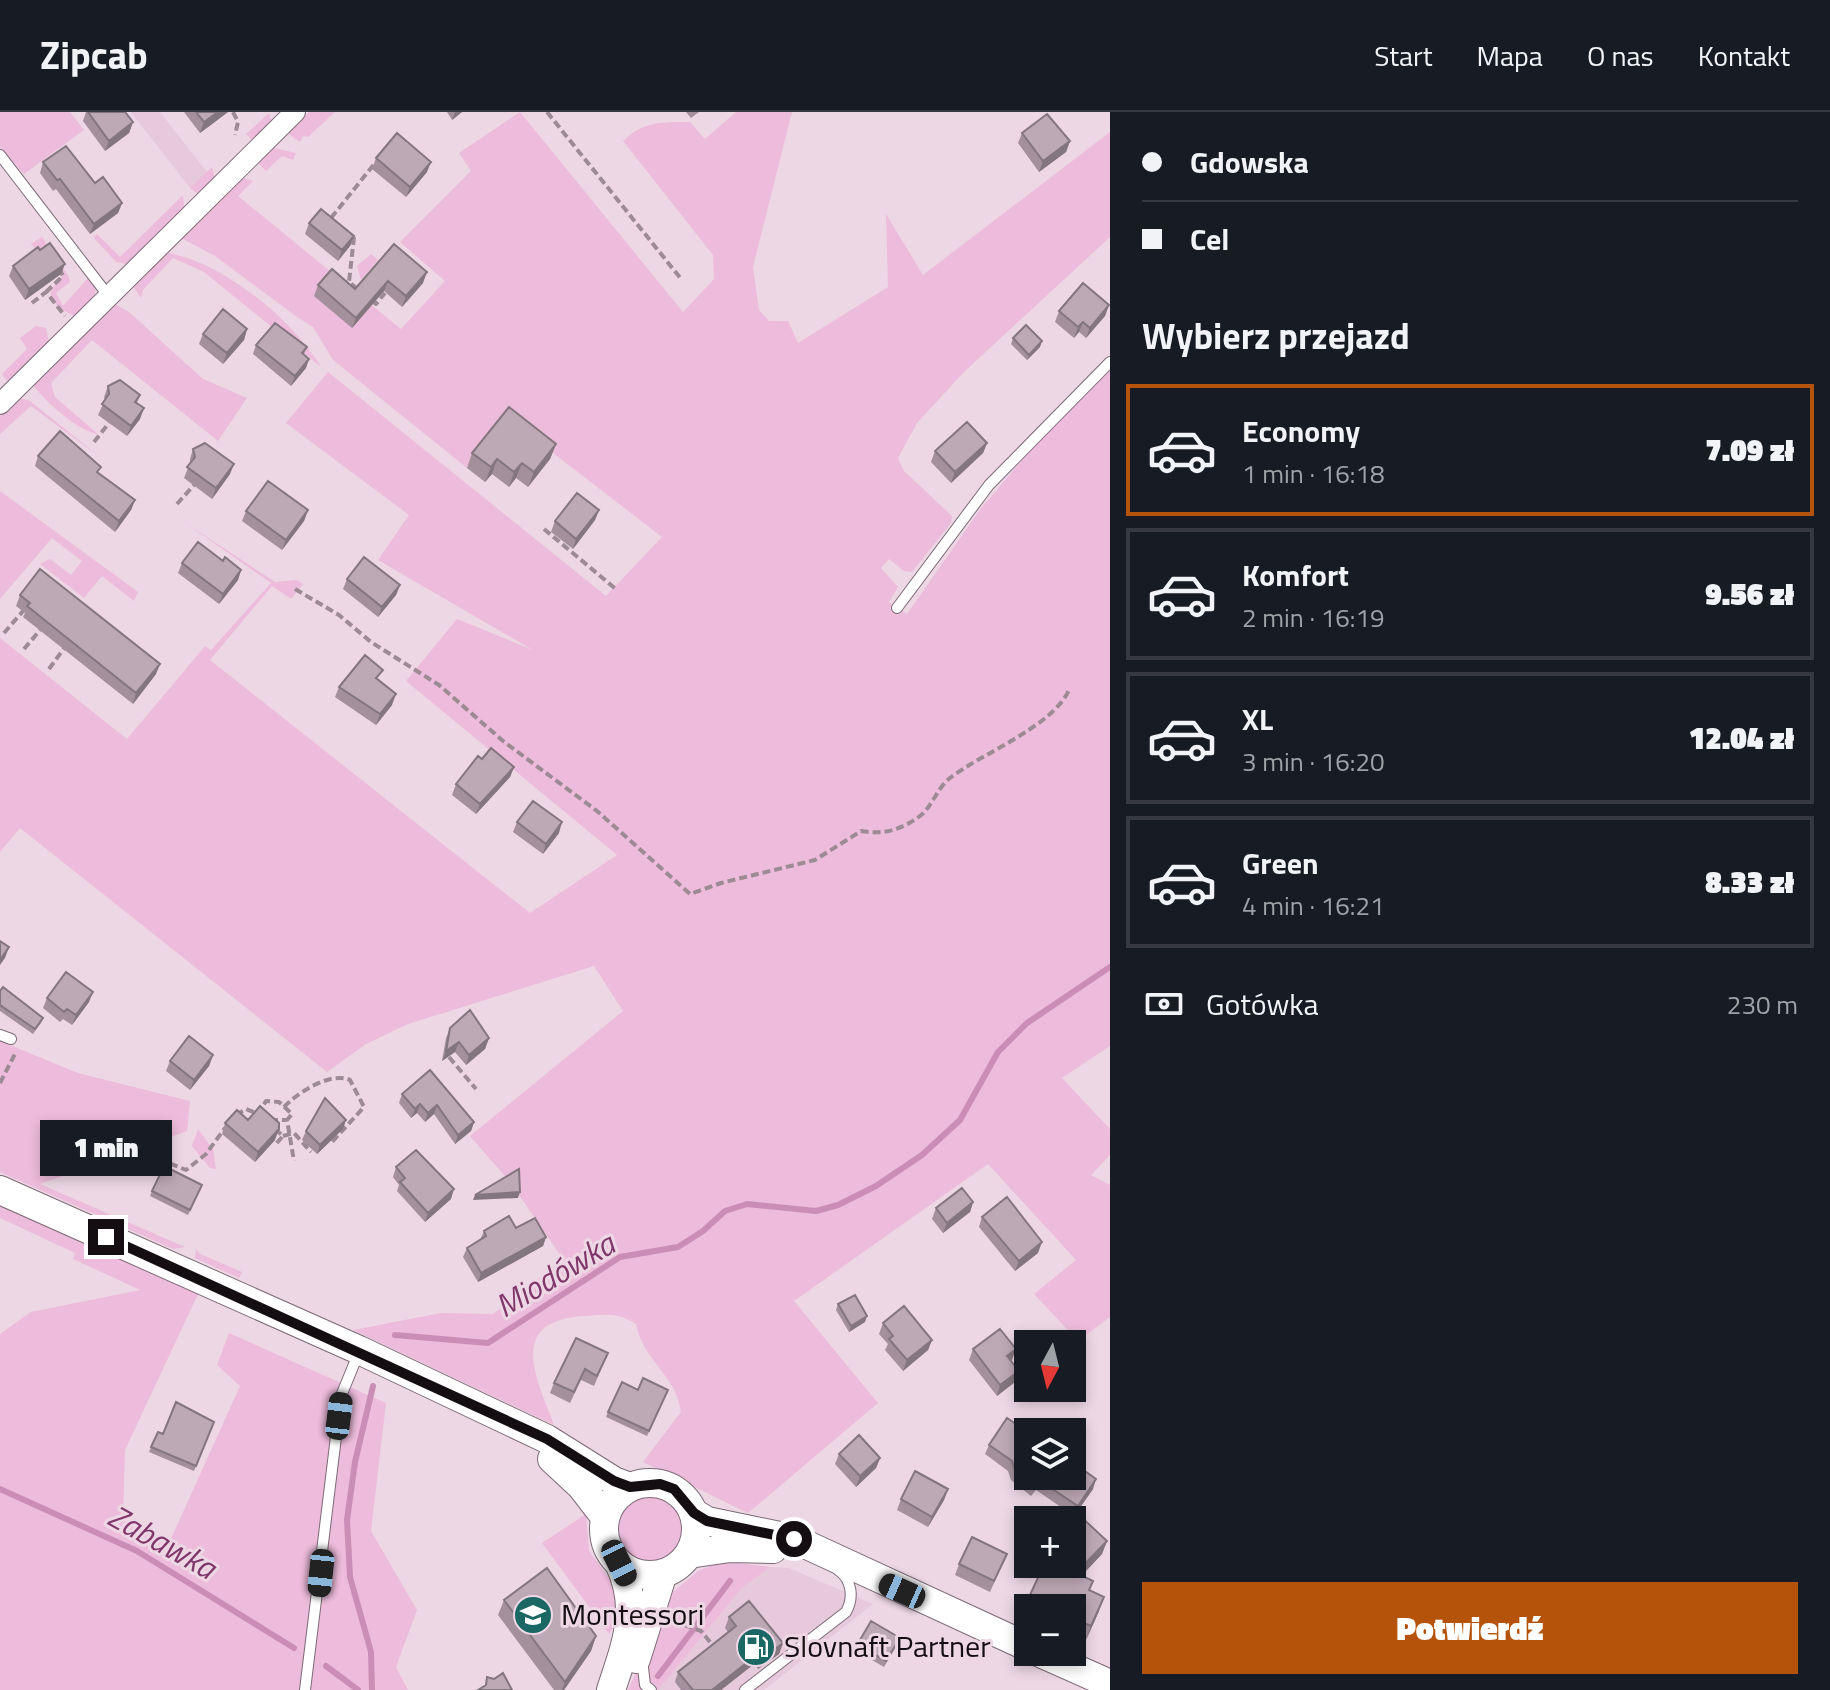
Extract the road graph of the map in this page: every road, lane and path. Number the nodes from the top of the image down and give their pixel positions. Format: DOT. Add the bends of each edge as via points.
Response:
graph roads {
  1 [pos="233,112"];
  2 [pos="295,112"];
  3 [pos="547,112"];
  4 [pos="235,135"];
  5 [pos="0,155"];
  6 [pos="381,156"];
  7 [pos="331,218"];
  8 [pos="354,237"];
  9 [pos="56,264"];
  10 [pos="682,280"];
  11 [pos="46,292"];
  12 [pos="385,293"];
  13 [pos="107,294"];
  14 [pos="32,303"];
  15 [pos="61,313"];
  16 [pos="1110,362"];
  17 [pos="0,404"];
  18 [pos="109,423"];
  19 [pos="94,442"];
  20 [pos="194,485"];
  21 [pos="177,504"];
  22 [pos="544,529"];
  23 [pos="295,589"];
  24 [pos="617,590"];
  25 [pos="897,608"];
  26 [pos="23,611"];
  27 [pos="42,627"];
  28 [pos="4,633"];
  29 [pos="66,645"];
  30 [pos="24,649"];
  31 [pos="49,669"];
  32 [pos="1069,690"];
  33 [pos="5,1037"];
  34 [pos="449,1057"];
  35 [pos="0,1083"];
  36 [pos="476,1089"];
  37 [pos="285,1108"];
  38 [pos="258,1114"];
  39 [pos="285,1119"];
  40 [pos="266,1121"];
  41 [pos="290,1134"];
  42 [pos="283,1136"];
  43 [pos="332,1142"];
  44 [pos="275,1145"];
  45 [pos="311,1152"];
  46 [pos="163,1154"];
  47 [pos="294,1161"];
  48 [pos="0,1190"];
  49 [pos="359,1350"];
  50 [pos="509,1422"];
  51 [pos="630,1487"];
  52 [pos="694,1513"];
  53 [pos="605,1517"];
  54 [pos="689,1554"];
  55 [pos="826,1562"];
  56 [pos="619,1563"];
  57 [pos="663,1573"];
  58 [pos="863,1573"];
  59 [pos="689,1626"];
  60 [pos="1014,1641"];
  61 [pos="642,1645"];
  62 [pos="715,1648"];
  63 [pos="704,1656"];
  64 [pos="723,1658"];
  65 [pos="1070,1666"];
  66 [pos="1110,1684"];
  67 [pos="305,1690"];
  68 [pos="613,1690"];
  69 [pos="651,1690"];
  70 [pos="745,1690"];
  1 -- 4 [label="path" via="238,122"];
  2 -- 13 [label="street"];
  3 -- 10 [label="path"];
  5 -- 13 [label="lane"];
  6 -- 7 [label="path"];
  8 -- 12 [label="path" via="349,282 376,304"];
  9 -- 11 [label="path" via="63,276"];
  11 -- 14 [label="path"];
  11 -- 15 [label="path"];
  13 -- 17 [label="street"];
  16 -- 25 [label="lane" via="989,485"];
  18 -- 19 [label="path"];
  20 -- 21 [label="path"];
  22 -- 24 [label="path"];
  23 -- 32 [label="path" via="439,685 597,811 690,894 815,860 861,831 893,831 922,815 946,780 1057,710"];
  26 -- 28 [label="path"];
  27 -- 30 [label="path"];
  29 -- 31 [label="path"];
  33 -- 35 [label="path" via="16,1052"];
  34 -- 36 [label="path"];
  37 -- 38 [label="path" via="269,1100"];
  37 -- 39 [label="path" via="292,1114"];
  37 -- 43 [label="path" via="301,1092 339,1077 350,1080 364,1107"];
  38 -- 40 [label="path"];
  38 -- 46 [label="path" via="240,1111 186,1170"];
  39 -- 40 [label="path"];
  39 -- 41 [label="path"];
  40 -- 42 [label="path"];
  41 -- 42 [label="path"];
  41 -- 45 [label="path"];
  41 -- 47 [label="path"];
  42 -- 44 [label="path"];
  48 -- 49 [label="main road"];
  49 -- 50 [label="main road"];
  49 -- 67 [label="lane" via="341,1396"];
  50 -- 51 [label="main road"];
  50 -- 53 [label="main road" via="581,1486"];
  51 -- 52 [label="main road" via="645,1482 674,1489"];
  51 -- 53 [label="main road" via="614,1499"];
  52 -- 54 [label="main road" via="696,1534"];
  52 -- 58 [label="main road" via="707,1521 794,1539"];
  53 -- 56 [label="main road" via="605,1542"];
  54 -- 55 [label="main road" via="771,1549"];
  54 -- 57 [label="main road"];
  55 -- 58 [label="main road"];
  55 -- 70 [label="lane" via="844,1574 851,1591 846,1612"];
  56 -- 57 [label="main road" via="640,1574"];
  56 -- 68 [label="main road" via="632,1607"];
  57 -- 61 [label="main road"];
  58 -- 60 [label="main road"];
  59 -- 62 [label="path"];
  61 -- 68 [label="main road"];
  61 -- 69 [label="lane" via="641,1672"];
  62 -- 63 [label="path"];
  62 -- 64 [label="path"];
  65 -- 66 [label="main road"];
}
